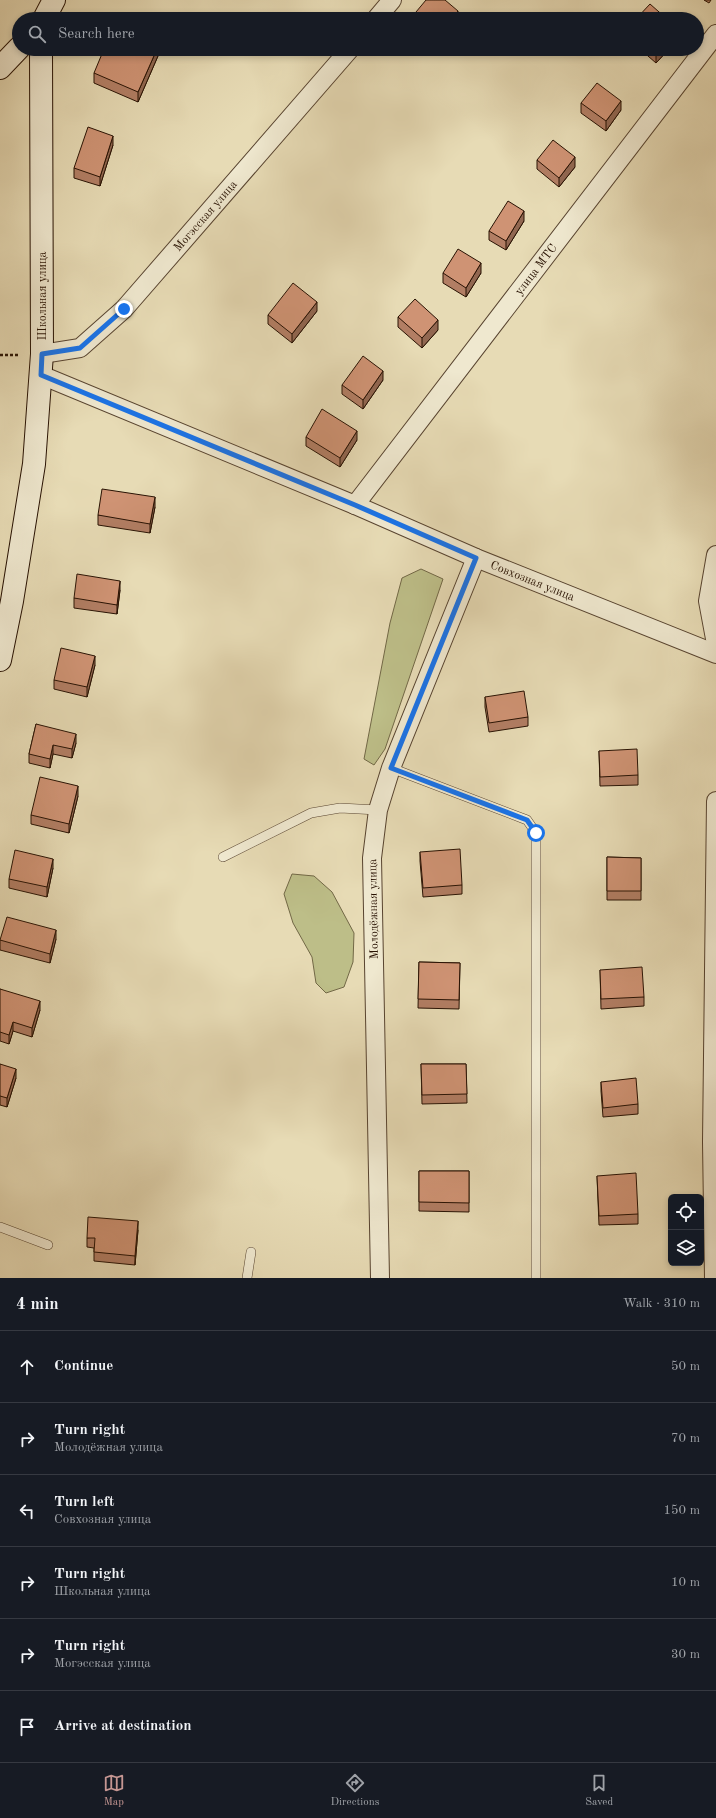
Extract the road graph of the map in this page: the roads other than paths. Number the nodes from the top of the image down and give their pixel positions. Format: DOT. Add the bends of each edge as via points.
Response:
graph roads {
  1 [pos="54,0"];
  2 [pos="392,0"];
  3 [pos="48,12"];
  4 [pos="382,12"];
  5 [pos="716,34"];
  6 [pos="704,50"];
  7 [pos="12,55"];
  8 [pos="41,56"];
  9 [pos="344,56"];
  10 [pos="699,56"];
  11 [pos="0,68"];
  12 [pos="42,365"];
  13 [pos="355,505"];
  14 [pos="716,555"];
  15 [pos="476,558"];
  16 [pos="716,644"];
  17 [pos="716,654"];
  18 [pos="0,660"];
  19 [pos="391,768"];
  20 [pos="716,801"];
  21 [pos="378,810"];
  22 [pos="223,857"];
  23 [pos="715,896"];
  24 [pos="0,1227"];
  25 [pos="48,1245"];
  26 [pos="251,1252"];
  27 [pos="247,1278"];
  28 [pos="380,1278"];
  29 [pos="536,1278"];
  30 [pos="714,1278"];
  1 -- 3 [label="street"];
  2 -- 4 [label="street"];
  5 -- 6 [label="street, улица МТС"];
  7 -- 11 [label="street"];
  8 -- 12 [label="street, Школьная улица"];
  9 -- 12 [label="street, Могэсская улица" via="124,309 80,348"];
  10 -- 13 [label="street, улица МТС"];
  12 -- 13 [label="street, Совхозная улица"];
  12 -- 18 [label="street, Школьная улица" via="34,464"];
  13 -- 15 [label="street, Совхозная улица"];
  14 -- 16 [label="street" via="708,601"];
  15 -- 17 [label="street, Совхозная улица"];
  15 -- 19 [label="street, Молодёжная улица"];
  19 -- 21 [label="street, Молодёжная улица"];
  19 -- 29 [label="lane" via="527,820 536,833"];
  20 -- 23 [label="street"];
  21 -- 22 [label="lane" via="340,808 312,813"];
  21 -- 28 [label="street, Молодёжная улица" via="372,858"];
  23 -- 30 [label="street" via="712,1142"];
  24 -- 25 [label="lane"];
  26 -- 27 [label="lane"];
}
